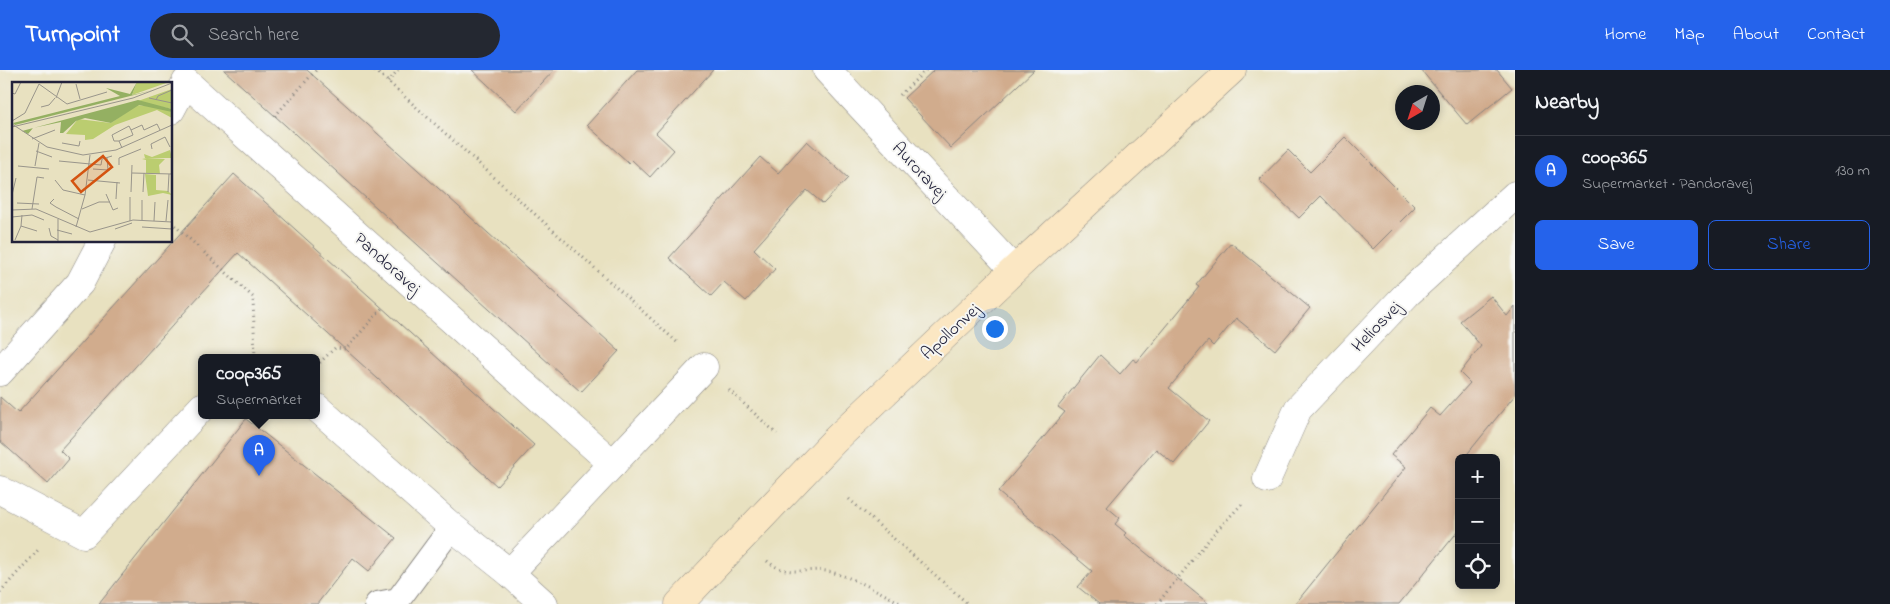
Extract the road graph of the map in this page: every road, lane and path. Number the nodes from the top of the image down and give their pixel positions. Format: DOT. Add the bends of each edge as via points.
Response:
graph roads {
  1 [pos="316,70"];
  2 [pos="375,70"];
  3 [pos="398,70"];
  4 [pos="827,70"];
  5 [pos="1232,70"];
  6 [pos="388,82"];
  7 [pos="172,108"];
  8 [pos="274,117"];
  9 [pos="1515,195"];
  10 [pos="172,223"];
  11 [pos="101,242"];
  12 [pos="1014,270"];
  13 [pos="407,281"];
  14 [pos="255,354"];
  15 [pos="320,362"];
  16 [pos="704,367"];
  17 [pos="0,372"];
  18 [pos="320,411"];
  19 [pos="198,412"];
  20 [pos="777,434"];
  21 [pos="613,464"];
  22 [pos="1267,479"];
  23 [pos="0,490"];
  24 [pos="849,499"];
  25 [pos="63,523"];
  26 [pos="452,527"];
  27 [pos="742,537"];
  28 [pos="510,573"];
  29 [pos="0,592"];
  30 [pos="392,603"];
  31 [pos="544,604"];
  32 [pos="679,604"];
  33 [pos="902,604"];
  34 [pos="968,604"];
  35 [pos="1157,604"];
  1 -- 8 [label="path"];
  2 -- 6 [label="path"];
  3 -- 6 [label="path"];
  4 -- 12 [label="street, Auroravej"];
  5 -- 12 [label="street, Apollonvej"];
  6 -- 16 [label="path"];
  7 -- 13 [label="street, Pandoravej" via="186,82"];
  9 -- 22 [label="street, Heliosvej" via="1406,294 1298,409"];
  10 -- 14 [label="path" via="254,297"];
  11 -- 17 [label="street" via="80,283"];
  12 -- 27 [label="street, Apollonvej" via="834,440"];
  13 -- 15 [label="path" via="346,349 335,348"];
  13 -- 21 [label="street, Pandoravej"];
  16 -- 20 [label="path"];
  16 -- 21 [label="street"];
  18 -- 26 [label="street"];
  19 -- 25 [label="street" via="84,534"];
  21 -- 28 [label="street"];
  22 -- 35 [label="path" via="1216,531"];
  23 -- 25 [label="street"];
  24 -- 34 [label="path"];
  25 -- 29 [label="path"];
  26 -- 28 [label="street"];
  26 -- 30 [label="lane"];
  27 -- 32 [label="street, Apollonvej"];
  27 -- 33 [label="path" via="776,568 794,572 829,572 875,588"];
  28 -- 31 [label="street"];
}
